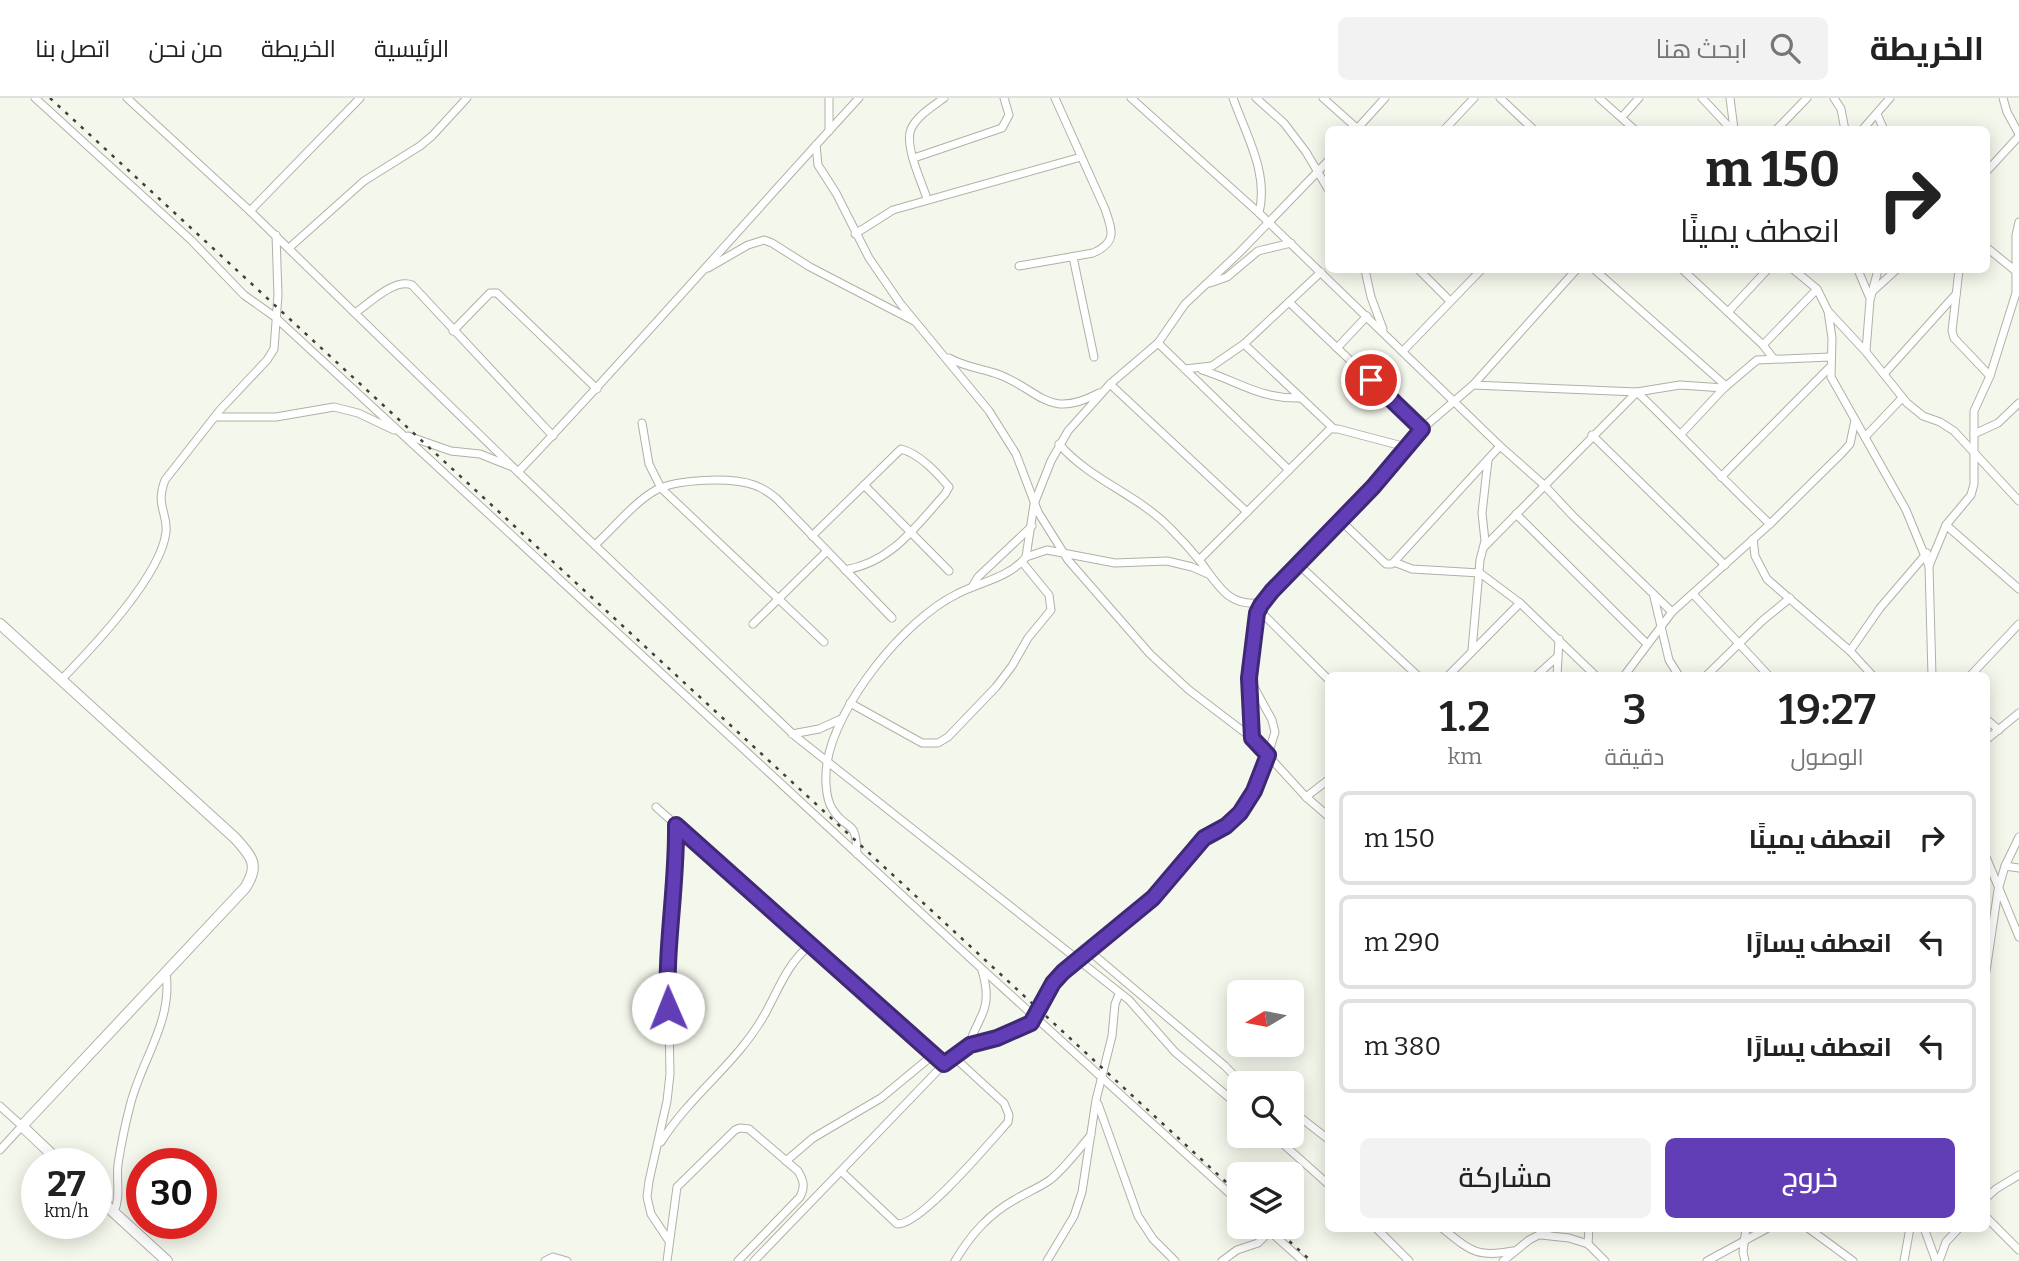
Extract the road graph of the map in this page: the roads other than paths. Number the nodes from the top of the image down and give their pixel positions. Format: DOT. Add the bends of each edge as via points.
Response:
graph roads {
  1 [pos="35,98"];
  2 [pos="360,98"];
  3 [pos="467,98"];
  4 [pos="829,98"];
  5 [pos="859,98"];
  6 [pos="944,98"];
  7 [pos="1003,98"];
  8 [pos="1055,98"];
  9 [pos="1131,98"];
  10 [pos="1233,98"];
  11 [pos="1256,98"];
  12 [pos="1323,98"];
  13 [pos="1385,98"];
  14 [pos="1474,98"];
  15 [pos="1500,98"];
  16 [pos="1599,98"];
  17 [pos="1639,98"];
  18 [pos="1702,98"];
  19 [pos="1730,98"];
  20 [pos="1807,98"];
  21 [pos="1834,98"];
  22 [pos="1890,98"];
  23 [pos="2003,98"];
  24 [pos="128,99"];
  25 [pos="1877,114"];
  26 [pos="1622,117"];
  27 [pos="1355,126"];
  28 [pos="1361,126"];
  29 [pos="1450,126"];
  30 [pos="1530,126"];
  31 [pos="1631,126"];
  32 [pos="1729,126"];
  33 [pos="1733,126"];
  34 [pos="1780,126"];
  35 [pos="1843,126"];
  36 [pos="1866,126"];
  37 [pos="1882,126"];
  38 [pos="829,131"];
  39 [pos="2019,135"];
  40 [pos="816,145"];
  41 [pos="1081,157"];
  42 [pos="914,158"];
  43 [pos="1325,164"];
  44 [pos="1990,168"];
  45 [pos="1318,172"];
  46 [pos="1325,183"];
  47 [pos="927,200"];
  48 [pos="250,211"];
  49 [pos="1259,212"];
  50 [pos="1268,222"];
  51 [pos="2019,222"];
  52 [pos="855,234"];
  53 [pos="276,235"];
  54 [pos="1291,243"];
  55 [pos="289,248"];
  56 [pos="1990,250"];
  57 [pos="1073,257"];
  58 [pos="1019,266"];
  59 [pos="702,272"];
  60 [pos="1321,272"];
  61 [pos="1366,273"];
  62 [pos="1422,273"];
  63 [pos="1478,273"];
  64 [pos="1573,273"];
  65 [pos="1598,273"];
  66 [pos="1686,273"];
  67 [pos="1764,273"];
  68 [pos="1798,273"];
  69 [pos="1860,273"];
  70 [pos="1877,273"];
  71 [pos="1893,273"];
  72 [pos="1959,273"];
  73 [pos="2018,273"];
  74 [pos="1206,284"];
  75 [pos="1817,289"];
  76 [pos="1956,294"];
  77 [pos="1871,296"];
  78 [pos="1449,300"];
  79 [pos="1289,302"];
  80 [pos="1828,311"];
  81 [pos="1728,312"];
  82 [pos="355,313"];
  83 [pos="1367,316"];
  84 [pos="275,317"];
  85 [pos="916,322"];
  86 [pos="453,331"];
  87 [pos="1386,335"];
  88 [pos="1158,343"];
  89 [pos="1244,344"];
  90 [pos="1763,345"];
  91 [pos="1337,348"];
  92 [pos="1403,351"];
  93 [pos="1866,352"];
  94 [pos="945,356"];
  95 [pos="1094,356"];
  96 [pos="1830,357"];
  97 [pos="1773,358"];
  98 [pos="1829,368"];
  99 [pos="1185,369"];
  100 [pos="1198,369"];
  101 [pos="1884,374"];
  102 [pos="1990,376"];
  103 [pos="1110,384"];
  104 [pos="1473,385"];
  105 [pos="1725,387"];
  106 [pos="597,389"];
  107 [pos="1103,391"];
  108 [pos="1637,391"];
  109 [pos="1301,398"];
  110 [pos="1902,398"];
  111 [pos="1453,401"];
  112 [pos="2019,402"];
  113 [pos="215,416"];
  114 [pos="1855,420"];
  115 [pos="642,423"];
  116 [pos="1333,428"];
  117 [pos="1422,429"];
  118 [pos="402,433"];
  119 [pos="1681,434"];
  120 [pos="1974,434"];
  121 [pos="1592,435"];
  122 [pos="553,436"];
  123 [pos="1865,437"];
  124 [pos="1059,444"];
  125 [pos="1500,446"];
  126 [pos="1406,447"];
  127 [pos="1975,454"];
  128 [pos="1488,459"];
  129 [pos="516,470"];
  130 [pos="1289,470"];
  131 [pos="1721,477"];
  132 [pos="864,485"];
  133 [pos="1544,485"];
  134 [pos="661,488"];
  135 [pos="2018,499"];
  136 [pos="1034,504"];
  137 [pos="1247,512"];
  138 [pos="1516,514"];
  139 [pos="1341,521"];
  140 [pos="1770,524"];
  141 [pos="1946,525"];
  142 [pos="1032,526"];
  143 [pos="910,532"];
  144 [pos="812,536"];
  145 [pos="1753,539"];
  146 [pos="595,545"];
  147 [pos="1484,547"];
  148 [pos="1935,550"];
  149 [pos="827,551"];
  150 [pos="1062,552"];
  151 [pos="1926,554"];
  152 [pos="1024,559"];
  153 [pos="1199,560"];
  154 [pos="1394,562"];
  155 [pos="1298,564"];
  156 [pos="1725,565"];
  157 [pos="1929,566"];
  158 [pos="845,570"];
  159 [pos="948,571"];
  160 [pos="1480,573"];
  161 [pos="1209,574"];
  162 [pos="971,587"];
  163 [pos="2019,589"];
  164 [pos="1693,594"];
  165 [pos="1654,596"];
  166 [pos="778,598"];
  167 [pos="1790,598"];
  168 [pos="1264,601"];
  169 [pos="1520,603"];
  170 [pos="1258,609"];
  171 [pos="1672,612"];
  172 [pos="892,618"];
  173 [pos="0,624"];
  174 [pos="753,624"];
  175 [pos="1662,624"];
  176 [pos="2019,624"];
  177 [pos="1559,639"];
  178 [pos="824,642"];
  179 [pos="1739,643"];
  180 [pos="1647,644"];
  181 [pos="1472,650"];
  182 [pos="1850,652"];
  183 [pos="1557,657"];
  184 [pos="1414,672"];
  185 [pos="1452,672"];
  186 [pos="1540,672"];
  187 [pos="1558,672"];
  188 [pos="1592,672"];
  189 [pos="1627,672"];
  190 [pos="1676,672"];
  191 [pos="1710,672"];
  192 [pos="1765,672"];
  193 [pos="1869,672"];
  194 [pos="1932,672"];
  195 [pos="1974,672"];
  196 [pos="1325,676"];
  197 [pos="1249,678"];
  198 [pos="61,680"];
  199 [pos="850,703"];
  200 [pos="2017,718"];
  201 [pos="841,719"];
  202 [pos="1990,722"];
  203 [pos="1999,730"];
  204 [pos="792,734"];
  205 [pos="1990,737"];
  206 [pos="1252,738"];
  207 [pos="1268,755"];
  208 [pos="827,763"];
  209 [pos="1325,782"];
  210 [pos="1306,797"];
  211 [pos="656,807"];
  212 [pos="1325,813"];
  213 [pos="676,825"];
  214 [pos="2019,837"];
  215 [pos="857,854"];
  216 [pos="2005,866"];
  217 [pos="1990,868"];
  218 [pos="2019,868"];
  219 [pos="1998,890"];
  220 [pos="2019,937"];
  221 [pos="1990,944"];
  222 [pos="810,946"];
  223 [pos="1088,950"];
  224 [pos="1077,959"];
  225 [pos="981,968"];
  226 [pos="166,973"];
  227 [pos="1119,994"];
  228 [pos="1036,1016"];
  229 [pos="970,1045"];
  230 [pos="933,1055"];
  231 [pos="955,1058"];
  232 [pos="944,1064"];
  233 [pos="1230,1071"];
  234 [pos="1102,1077"];
  235 [pos="1227,1096"];
  236 [pos="1096,1100"];
  237 [pos="0,1106"];
  238 [pos="1304,1120"];
  239 [pos="22,1126"];
  240 [pos="1091,1134"];
  241 [pos="1325,1137"];
  242 [pos="45,1148"];
  243 [pos="1288,1148"];
  244 [pos="656,1149"];
  245 [pos="0,1150"];
  246 [pos="786,1161"];
  247 [pos="842,1172"];
  248 [pos="2019,1175"];
  249 [pos="1325,1181"];
  250 [pos="1227,1191"];
  251 [pos="1990,1194"];
  252 [pos="114,1212"];
  253 [pos="1990,1221"];
  254 [pos="1380,1232"];
  255 [pos="1448,1232"];
  256 [pos="1546,1232"];
  257 [pos="1589,1232"];
  258 [pos="1745,1232"];
  259 [pos="1760,1232"];
  260 [pos="1813,1232"];
  261 [pos="1909,1232"];
  262 [pos="1926,1232"];
  263 [pos="1956,1232"];
  264 [pos="1541,1235"];
  265 [pos="1261,1239"];
  266 [pos="1278,1239"];
  267 [pos="669,1241"];
  268 [pos="1743,1241"];
  269 [pos="1588,1244"];
  270 [pos="2019,1250"];
  271 [pos="1513,1251"];
  272 [pos="1940,1260"];
  273 [pos="167,1261"];
  274 [pos="545,1261"];
  275 [pos="567,1261"];
  276 [pos="667,1261"];
  277 [pos="738,1261"];
  278 [pos="754,1261"];
  279 [pos="956,1261"];
  280 [pos="1047,1261"];
  281 [pos="1175,1261"];
  282 [pos="1222,1261"];
  283 [pos="1303,1261"];
  284 [pos="1409,1261"];
  285 [pos="1503,1261"];
  286 [pos="1605,1261"];
  287 [pos="1707,1261"];
  288 [pos="1745,1261"];
  289 [pos="1853,1261"];
  290 [pos="1904,1261"];
  1 -- 84 [label="street" via="191,240 244,295"];
  2 -- 48 [label="street"];
  3 -- 55 [label="street" via="421,146 364,181"];
  4 -- 38 [label="street"];
  5 -- 38 [label="street"];
  6 -- 42 [label="street" via="912,128"];
  7 -- 42 [label="street" via="1009,115 1002,128"];
  8 -- 41 [label="street"];
  9 -- 49 [label="street"];
  10 -- 49 [label="street" via="1262,181"];
  11 -- 45 [label="street" via="1284,123"];
  12 -- 27 [label="street"];
  13 -- 28 [label="street"];
  14 -- 29 [label="street"];
  15 -- 30 [label="street"];
  16 -- 26 [label="street"];
  17 -- 26 [label="street"];
  18 -- 32 [label="street"];
  19 -- 33 [label="street"];
  20 -- 34 [label="street"];
  21 -- 35 [label="street"];
  22 -- 25 [label="street"];
  23 -- 39 [label="street"];
  24 -- 48 [label="street"];
  25 -- 36 [label="street"];
  25 -- 37 [label="street"];
  26 -- 31 [label="street"];
  38 -- 40 [label="street"];
  39 -- 44 [label="street"];
  40 -- 52 [label="street" via="818,165"];
  40 -- 59 [label="street"];
  41 -- 47 [label="street"];
  41 -- 57 [label="street" via="1105,209 1111,237 1103,248"];
  42 -- 47 [label="street"];
  43 -- 45 [label="street"];
  45 -- 46 [label="street"];
  45 -- 50 [label="street"];
  47 -- 52 [label="street" via="893,210"];
  48 -- 53 [label="street"];
  49 -- 50 [label="street"];
  50 -- 54 [label="street"];
  50 -- 74 [label="street"];
  51 -- 73 [label="street"];
  52 -- 85 [label="street"];
  53 -- 55 [label="street"];
  53 -- 84 [label="street"];
  54 -- 60 [label="street"];
  54 -- 74 [label="street" via="1258,251 1227,277"];
  55 -- 82 [label="street"];
  56 -- 73 [label="street"];
  57 -- 58 [label="street"];
  57 -- 95 [label="street"];
  59 -- 85 [label="street" via="764,240"];
  59 -- 106 [label="street"];
  60 -- 79 [label="street"];
  60 -- 83 [label="street"];
  61 -- 87 [label="street"];
  62 -- 78 [label="street"];
  63 -- 78 [label="street"];
  64 -- 104 [label="street"];
  65 -- 105 [label="street"];
  66 -- 81 [label="street"];
  67 -- 81 [label="street"];
  68 -- 75 [label="street"];
  69 -- 77 [label="street"];
  70 -- 77 [label="street"];
  71 -- 77 [label="street"];
  72 -- 76 [label="street"];
  73 -- 102 [label="street"];
  74 -- 88 [label="street" via="1185,304"];
  75 -- 80 [label="street"];
  75 -- 90 [label="street"];
  76 -- 101 [label="street"];
  76 -- 102 [label="street" via="1954,338"];
  77 -- 93 [label="street"];
  78 -- 92 [label="street"];
  79 -- 89 [label="street"];
  79 -- 91 [label="street"];
  80 -- 93 [label="street"];
  80 -- 96 [label="street"];
  81 -- 90 [label="street"];
  82 -- 86 [label="street" via="406,283 417,288"];
  82 -- 129 [label="street"];
  83 -- 87 [label="street"];
  83 -- 91 [label="street"];
  84 -- 113 [label="street" via="275,340 267,360"];
  84 -- 118 [label="street"];
  85 -- 94 [label="street"];
  86 -- 106 [label="street" via="490,293 497,293"];
  86 -- 122 [label="street"];
  87 -- 92 [label="street"];
  88 -- 99 [label="street"];
  88 -- 103 [label="street"];
  89 -- 100 [label="street" via="1212,366"];
  89 -- 109 [label="street"];
  90 -- 97 [label="street"];
  91 -- 117 [label="street"];
  92 -- 111 [label="street"];
  93 -- 101 [label="street"];
  94 -- 107 [label="street" via="1004,376 1053,405"];
  94 -- 136 [label="street" via="1012,446"];
  96 -- 97 [label="street"];
  96 -- 98 [label="street"];
  97 -- 105 [label="street" via="1757,360"];
  98 -- 114 [label="street"];
  98 -- 131 [label="street"];
  99 -- 100 [label="street"];
  99 -- 130 [label="street"];
  100 -- 109 [label="street" via="1261,395"];
  101 -- 110 [label="street"];
  102 -- 120 [label="street" via="1974,411"];
  103 -- 107 [label="street"];
  103 -- 137 [label="street"];
  104 -- 108 [label="street"];
  104 -- 111 [label="street"];
  105 -- 108 [label="street" via="1680,385"];
  105 -- 119 [label="street"];
  106 -- 122 [label="street"];
  107 -- 124 [label="street"];
  108 -- 119 [label="street"];
  108 -- 121 [label="street"];
  109 -- 116 [label="street"];
  110 -- 123 [label="street"];
  110 -- 127 [label="street" via="1923,416 1954,431"];
  111 -- 117 [label="street"];
  111 -- 125 [label="street"];
  112 -- 120 [label="street" via="1998,423"];
  113 -- 118 [label="street" via="276,417 342,407"];
  113 -- 198 [label="street" via="164,480 160,505 166,531 151,572"];
  114 -- 123 [label="street"];
  114 -- 140 [label="street" via="1850,444"];
  115 -- 134 [label="street" via="649,464"];
  116 -- 126 [label="street"];
  116 -- 130 [label="street"];
  117 -- 126 [label="street"];
  118 -- 129 [label="street" via="451,451 480,454"];
  118 -- 215 [label="street"];
  119 -- 131 [label="street"];
  120 -- 127 [label="street"];
  121 -- 133 [label="street"];
  121 -- 156 [label="street"];
  122 -- 129 [label="street"];
  123 -- 151 [label="street"];
  124 -- 136 [label="street"];
  124 -- 153 [label="street" via="1148,508"];
  125 -- 128 [label="street"];
  125 -- 133 [label="street"];
  126 -- 139 [label="street"];
  127 -- 135 [label="street"];
  127 -- 141 [label="street" via="1971,495"];
  128 -- 147 [label="street" via="1483,490"];
  128 -- 154 [label="street"];
  129 -- 146 [label="street"];
  130 -- 137 [label="street"];
  131 -- 140 [label="street"];
  132 -- 143 [label="street"];
  132 -- 143 [label="street" via="901,449 935,471 949,486 946,494"];
  132 -- 144 [label="street"];
  133 -- 138 [label="street"];
  133 -- 165 [label="street"];
  134 -- 144 [label="street" via="719,480 756,485 777,499"];
  134 -- 146 [label="street"];
  134 -- 166 [label="street"];
  136 -- 142 [label="street"];
  136 -- 150 [label="street"];
  137 -- 153 [label="street"];
  138 -- 147 [label="street"];
  138 -- 180 [label="street"];
  139 -- 154 [label="street" via="1387,564"];
  139 -- 155 [label="street"];
  140 -- 145 [label="street"];
  141 -- 148 [label="street"];
  141 -- 163 [label="street"];
  142 -- 152 [label="street"];
  142 -- 162 [label="street"];
  143 -- 158 [label="street" via="880,560"];
  143 -- 159 [label="street"];
  144 -- 149 [label="street"];
  145 -- 156 [label="street"];
  145 -- 167 [label="street" via="1755,556 1767,579"];
  146 -- 204 [label="street"];
  147 -- 160 [label="street"];
  148 -- 151 [label="street"];
  148 -- 157 [label="street"];
  149 -- 158 [label="street"];
  149 -- 166 [label="street"];
  150 -- 152 [label="street" via="1047,550"];
  150 -- 161 [label="street" via="1115,563 1177,562"];
  150 -- 206 [label="street" via="1150,654 1189,691"];
  151 -- 157 [label="street"];
  151 -- 182 [label="street"];
  152 -- 162 [label="street" via="1010,571"];
  152 -- 199 [label="street" via="1049,595 1051,610 996,687 948,737 938,743 922,743"];
  153 -- 161 [label="street"];
  154 -- 160 [label="street" via="1412,569"];
  155 -- 168 [label="street"];
  155 -- 184 [label="street"];
  156 -- 164 [label="street"];
  157 -- 194 [label="street"];
  158 -- 172 [label="street"];
  160 -- 169 [label="street"];
  160 -- 181 [label="street"];
  161 -- 168 [label="street" via="1236,600"];
  162 -- 199 [label="street" via="929,613 895,644"];
  164 -- 171 [label="street"];
  164 -- 179 [label="street"];
  165 -- 171 [label="street"];
  165 -- 175 [label="street"];
  166 -- 174 [label="street"];
  166 -- 178 [label="street"];
  167 -- 179 [label="street"];
  167 -- 182 [label="street"];
  168 -- 170 [label="street"];
  169 -- 177 [label="street"];
  169 -- 181 [label="street"];
  170 -- 196 [label="street"];
  170 -- 197 [label="street"];
  171 -- 175 [label="street"];
  173 -- 198 [label="main road"];
  175 -- 180 [label="street"];
  175 -- 190 [label="street" via="1669,660"];
  176 -- 195 [label="street"];
  177 -- 183 [label="street"];
  177 -- 188 [label="street"];
  179 -- 191 [label="street"];
  179 -- 192 [label="street"];
  180 -- 189 [label="street"];
  181 -- 185 [label="street"];
  182 -- 193 [label="street"];
  183 -- 186 [label="street"];
  183 -- 187 [label="street"];
  197 -- 206 [label="street"];
  197 -- 207 [label="street" via="1274,724"];
  198 -- 226 [label="main road" via="235,838 253,860 253,873 245,888"];
  199 -- 201 [label="street"];
  200 -- 203 [label="street"];
  201 -- 204 [label="street"];
  201 -- 208 [label="street"];
  202 -- 203 [label="street"];
  203 -- 205 [label="street"];
  204 -- 208 [label="street"];
  206 -- 207 [label="street"];
  207 -- 210 [label="street"];
  207 -- 223 [label="street" via="1240,813 1204,838 1153,898"];
  208 -- 215 [label="street" via="831,808 855,831"];
  208 -- 224 [label="street"];
  209 -- 210 [label="street"];
  210 -- 212 [label="street"];
  211 -- 213 [label="street"];
  213 -- 222 [label="street"];
  213 -- 244 [label="street" via="667,972 670,1074"];
  214 -- 216 [label="street"];
  215 -- 225 [label="street"];
  216 -- 218 [label="street"];
  216 -- 219 [label="street"];
  217 -- 219 [label="street"];
  219 -- 220 [label="street"];
  219 -- 221 [label="street"];
  222 -- 230 [label="street"];
  222 -- 244 [label="street" via="792,963 748,1041 684,1108"];
  223 -- 224 [label="street"];
  223 -- 233 [label="street"];
  224 -- 227 [label="street"];
  224 -- 228 [label="street" via="1053,983"];
  225 -- 228 [label="street"];
  225 -- 229 [label="street" via="988,996"];
  226 -- 239 [label="main road"];
  226 -- 252 [label="street" via="169,993 164,1017 130,1108"];
  227 -- 234 [label="street"];
  227 -- 235 [label="street" via="1175,1052"];
  228 -- 229 [label="street" via="1028,1026"];
  228 -- 234 [label="street"];
  229 -- 231 [label="street"];
  230 -- 232 [label="street"];
  230 -- 246 [label="street" via="881,1098 813,1138"];
  231 -- 232 [label="street"];
  231 -- 247 [label="street" via="1004,1103 1009,1115 933,1202 910,1222 897,1224"];
  232 -- 247 [label="street"];
  234 -- 236 [label="street"];
  234 -- 250 [label="street"];
  236 -- 240 [label="street"];
  236 -- 281 [label="street" via="1138,1216"];
  237 -- 239 [label="street"];
  238 -- 241 [label="street"];
  239 -- 242 [label="main road"];
  239 -- 245 [label="street"];
  240 -- 279 [label="street" via="1051,1179 983,1222"];
  240 -- 280 [label="street" via="1083,1192"];
  243 -- 249 [label="street"];
  244 -- 267 [label="street" via="647,1197 651,1214"];
  246 -- 267 [label="street" via="749,1129 735,1130 677,1187"];
  246 -- 277 [label="street" via="798,1171 804,1189"];
  247 -- 278 [label="street"];
  248 -- 251 [label="street"];
  252 -- 273 [label="main road"];
  253 -- 270 [label="street"];
  254 -- 284 [label="street"];
  255 -- 271 [label="street" via="1473,1251 1489,1255"];
  256 -- 264 [label="street"];
  257 -- 269 [label="street"];
  258 -- 268 [label="street"];
  259 -- 268 [label="street"];
  260 -- 289 [label="street"];
  261 -- 290 [label="street"];
  262 -- 272 [label="street"];
  263 -- 272 [label="street"];
  264 -- 269 [label="street"];
  264 -- 271 [label="street"];
  265 -- 282 [label="street"];
  266 -- 283 [label="street"];
  267 -- 276 [label="street"];
  268 -- 287 [label="street"];
  268 -- 288 [label="street"];
  269 -- 286 [label="street"];
  271 -- 285 [label="street"];
  274 -- 275 [label="street" via="553,1257"];
}
